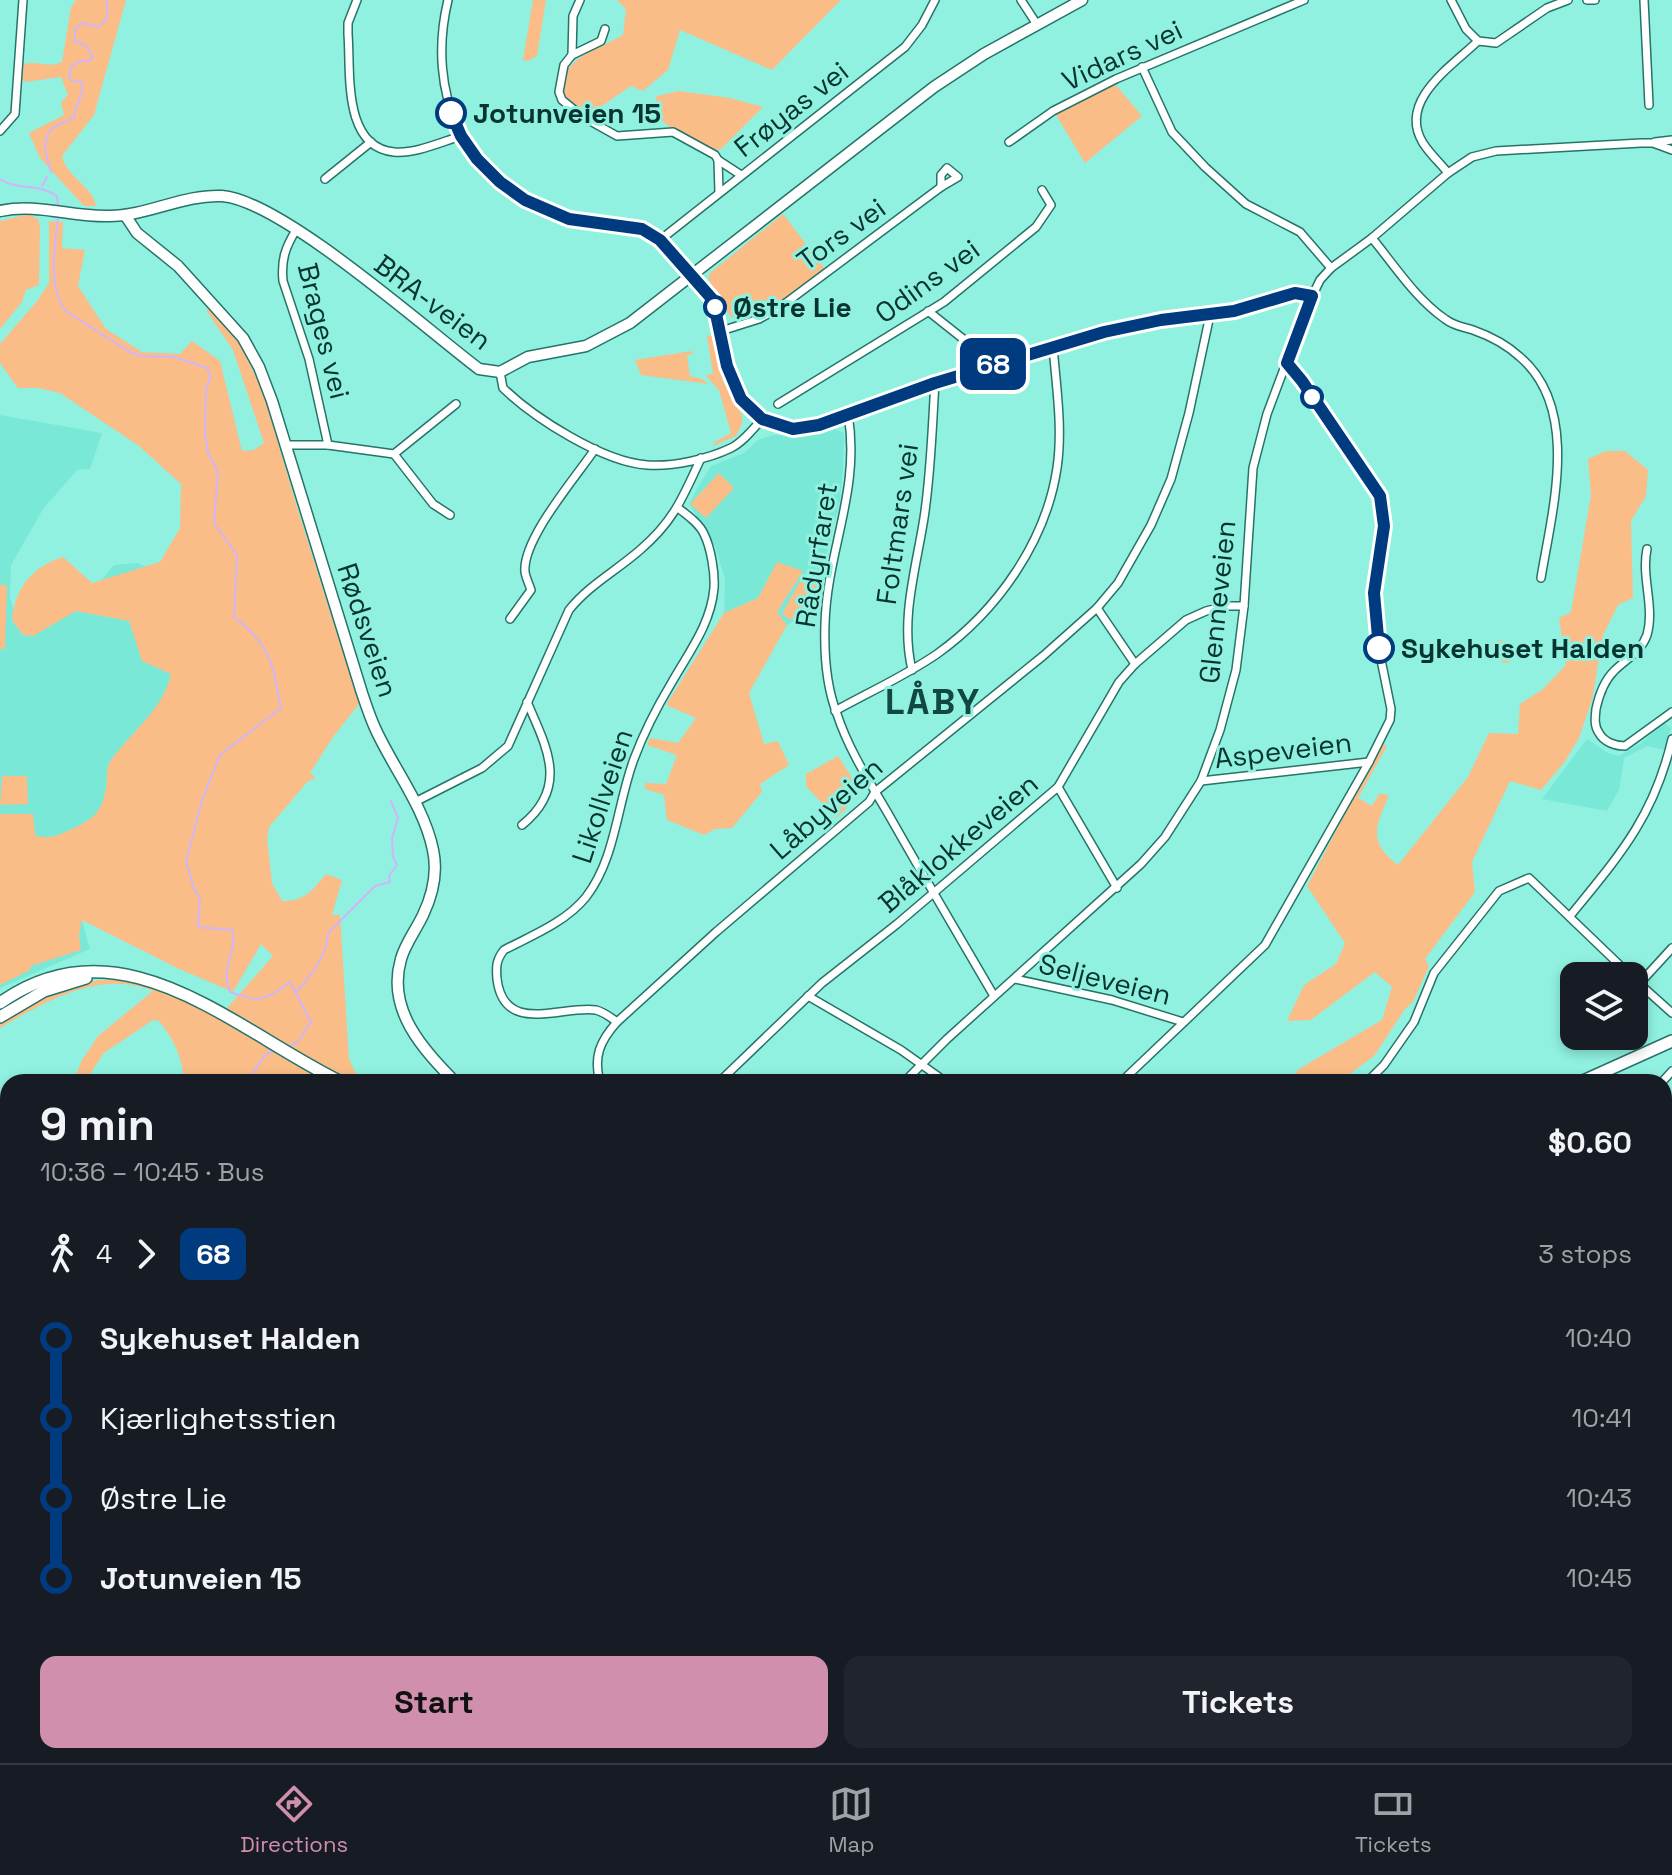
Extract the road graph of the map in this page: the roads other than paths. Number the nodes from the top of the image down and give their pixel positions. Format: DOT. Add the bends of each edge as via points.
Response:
graph roads {
  1 [pos="23,0"];
  2 [pos="357,0"];
  3 [pos="448,0"];
  4 [pos="580,0"];
  5 [pos="935,0"];
  6 [pos="1082,0"];
  7 [pos="1304,0"];
  8 [pos="1451,0"];
  9 [pos="1568,0"];
  10 [pos="1587,0"];
  11 [pos="1595,0"];
  12 [pos="1644,0"];
  13 [pos="1025,2"];
  14 [pos="1036,23"];
  15 [pos="605,29"];
  16 [pos="1478,41"];
  17 [pos="572,55"];
  18 [pos="1142,67"];
  19 [pos="1649,105"];
  20 [pos="0,131"];
  21 [pos="461,136"];
  22 [pos="1672,140"];
  23 [pos="371,142"];
  24 [pos="1009,142"];
  25 [pos="1653,143"];
  26 [pos="1672,150"];
  27 [pos="718,160"];
  28 [pos="1448,173"];
  29 [pos="741,175"];
  30 [pos="325,179"];
  31 [pos="941,187"];
  32 [pos="1042,190"];
  33 [pos="719,192"];
  34 [pos="0,211"];
  35 [pos="125,215"];
  36 [pos="296,230"];
  37 [pos="1372,238"];
  38 [pos="660,240"];
  39 [pos="1331,268"];
  40 [pos="692,276"];
  41 [pos="1312,296"];
  42 [pos="928,311"];
  43 [pos="1210,315"];
  44 [pos="721,331"];
  45 [pos="1053,346"];
  46 [pos="1287,363"];
  47 [pos="983,367"];
  48 [pos="500,372"];
  49 [pos="935,383"];
  50 [pos="456,404"];
  51 [pos="778,404"];
  52 [pos="848,414"];
  53 [pos="762,419"];
  54 [pos="285,445"];
  55 [pos="328,445"];
  56 [pos="595,449"];
  57 [pos="394,454"];
  58 [pos="701,458"];
  59 [pos="678,508"];
  60 [pos="450,515"];
  61 [pos="1647,549"];
  62 [pos="1541,578"];
  63 [pos="1244,606"];
  64 [pos="1097,608"];
  65 [pos="510,619"];
  66 [pos="1135,664"];
  67 [pos="912,670"];
  68 [pos="527,702"];
  69 [pos="835,711"];
  70 [pos="1672,712"];
  71 [pos="1672,739"];
  72 [pos="1369,762"];
  73 [pos="1201,781"];
  74 [pos="1058,787"];
  75 [pos="875,792"];
  76 [pos="415,802"];
  77 [pos="522,825"];
  78 [pos="1117,888"];
  79 [pos="933,893"];
  80 [pos="1570,916"];
  81 [pos="1672,948"];
  82 [pos="1617,962"];
  83 [pos="1648,968"];
  84 [pos="123,975"];
  85 [pos="1015,979"];
  86 [pos="1648,991"];
  87 [pos="808,996"];
  88 [pos="994,996"];
  89 [pos="0,1003"];
  90 [pos="1672,1013"];
  91 [pos="0,1017"];
  92 [pos="617,1022"];
  93 [pos="1183,1022"];
  94 [pos="1671,1044"];
  95 [pos="920,1064"];
  96 [pos="327,1074"];
  97 [pos="448,1074"];
  98 [pos="598,1074"];
  99 [pos="727,1074"];
  100 [pos="911,1074"];
  101 [pos="934,1074"];
  102 [pos="1129,1074"];
  103 [pos="1375,1074"];
  104 [pos="1600,1074"];
  1 -- 20 [label="street" via="15,114"];
  2 -- 23 [label="street" via="348,23 353,113"];
  3 -- 21 [label="street" via="441,28 442,81"];
  4 -- 17 [label="street" via="573,16"];
  5 -- 29 [label="street, Frøyas vei" via="905,47"];
  6 -- 14 [label="main road, BRA-veien"];
  7 -- 18 [label="street, Vidars vei"];
  8 -- 16 [label="street"];
  9 -- 16 [label="street" via="1496,43"];
  10 -- 11 [label="street"];
  12 -- 19 [label="street"];
  13 -- 14 [label="street"];
  14 -- 40 [label="main road, BRA-veien" via="911,103"];
  15 -- 17 [label="street" via="601,41"];
  16 -- 28 [label="street" via="1425,92 1417,115 1423,143"];
  17 -- 27 [label="street" via="564,65 559,92 583,117 617,136 673,132"];
  18 -- 24 [label="street, Vidars vei" via="1053,111"];
  18 -- 39 [label="street" via="1172,132 1246,204 1300,232"];
  21 -- 23 [label="street" via="395,152"];
  21 -- 38 [label="street" via="488,172 525,200 569,219 642,229"];
  22 -- 25 [label="street, Glenneveien"];
  23 -- 30 [label="street"];
  25 -- 26 [label="street"];
  25 -- 28 [label="street, Glenneveien" via="1496,151 1472,157"];
  27 -- 29 [label="street"];
  27 -- 33 [label="street"];
  28 -- 37 [label="street, Glenneveien"];
  29 -- 33 [label="street, Frøyas vei"];
  31 -- 44 [label="street, Tors vei" via="779,308"];
  32 -- 42 [label="street, Odins vei" via="1051,205 1036,227"];
  33 -- 38 [label="street, Frøyas vei"];
  34 -- 35 [label="main road, BRA-veien" via="24,207"];
  35 -- 36 [label="main road, BRA-veien" via="220,196 246,203"];
  35 -- 54 [label="main road, Rødsveien" via="243,338 259,367"];
  36 -- 48 [label="main road, BRA-veien" via="479,369"];
  36 -- 55 [label="street, Brages vei" via="281,268"];
  37 -- 39 [label="street, Glenneveien"];
  37 -- 62 [label="street" via="1434,310 1453,325 1513,351 1545,393 1555,427 1558,474"];
  38 -- 40 [label="street"];
  39 -- 41 [label="street, Glenneveien"];
  40 -- 44 [label="street" via="713,300"];
  40 -- 48 [label="main road, BRA-veien" via="608,336 586,346 528,357"];
  41 -- 43 [label="street" via="1295,293"];
  41 -- 46 [label="street, Glenneveien"];
  42 -- 47 [label="street" via="967,342"];
  42 -- 51 [label="street, Odins vei"];
  43 -- 45 [label="street" via="1127,326"];
  43 -- 64 [label="street, Låbyveien" via="1171,479 1130,564"];
  44 -- 53 [label="street" via="732,383"];
  45 -- 47 [label="street"];
  45 -- 67 [label="street" via="1059,451 1054,485 1036,533 983,614"];
  46 -- 63 [label="street, Glenneveien" via="1253,468"];
  46 -- 72 [label="street" via="1380,496 1384,526 1374,593 1376,635 1391,709"];
  47 -- 49 [label="street"];
  48 -- 56 [label="street" via="503,388 512,397"];
  49 -- 52 [label="street"];
  49 -- 67 [label="street, Foltmars vei" via="928,487 906,624"];
  50 -- 57 [label="street"];
  52 -- 53 [label="street" via="793,429"];
  52 -- 69 [label="street, Rådyrfaret" via="848,502 825,624"];
  53 -- 58 [label="street" via="733,447"];
  54 -- 55 [label="street"];
  54 -- 76 [label="main road, Rødsveien" via="375,729"];
  55 -- 57 [label="street"];
  56 -- 58 [label="street" via="648,465"];
  56 -- 65 [label="street" via="532,544 525,573 531,590"];
  57 -- 60 [label="street" via="433,504"];
  58 -- 59 [label="street"];
  59 -- 68 [label="street" via="640,550 584,592 569,610"];
  59 -- 92 [label="street, Likollveien" via="704,534 711,559 714,585 704,627 639,747 597,881 561,919 504,950 496,968 504,1000 515,1011 531,1015 595,1010"];
  61 -- 70 [label="street" via="1647,633 1640,648 1606,681 1595,724 1604,739 1625,746"];
  63 -- 66 [label="street, Blåklokkeveien" via="1226,606 1186,620"];
  63 -- 73 [label="street, Glenneveien" via="1236,670"];
  64 -- 66 [label="street"];
  64 -- 75 [label="street, Låbyveien"];
  66 -- 74 [label="street, Blåklokkeveien" via="1121,678"];
  67 -- 69 [label="street"];
  68 -- 76 [label="street" via="508,746 494,760"];
  68 -- 77 [label="street" via="550,757 550,774 541,803"];
  69 -- 75 [label="street, Rådyrfaret"];
  71 -- 80 [label="street" via="1644,818"];
  72 -- 73 [label="street, Aspeveien"];
  72 -- 93 [label="street" via="1265,945"];
  73 -- 78 [label="street, Glenneveien" via="1165,837"];
  74 -- 78 [label="street"];
  74 -- 79 [label="street, Blåklokkeveien"];
  75 -- 79 [label="street, Rådyrfaret"];
  75 -- 92 [label="street, Låbyveien"];
  76 -- 97 [label="main road, Rødsveien" via="433,849 434,883 401,957 398,996 418,1042"];
  78 -- 85 [label="street, Glenneveien"];
  79 -- 87 [label="street, Blåklokkeveien"];
  79 -- 88 [label="street, Rådyrfaret"];
  80 -- 82 [label="street"];
  80 -- 103 [label="street" via="1529,878 1499,891 1434,973 1414,1022"];
  81 -- 83 [label="street"];
  84 -- 89 [label="highway" via="61,975"];
  84 -- 91 [label="highway" via="55,986"];
  84 -- 96 [label="highway" via="175,988"];
  85 -- 88 [label="street, Glenneveien"];
  85 -- 93 [label="street, Seljeveien"];
  86 -- 90 [label="street"];
  87 -- 95 [label="street"];
  87 -- 99 [label="street, Blåklokkeveien"];
  88 -- 95 [label="street, Glenneveien"];
  92 -- 98 [label="street, Låbyveien" via="597,1052"];
  93 -- 102 [label="street"];
  94 -- 104 [label="highway"];
  95 -- 100 [label="street, Glenneveien"];
  95 -- 101 [label="street"];
}
